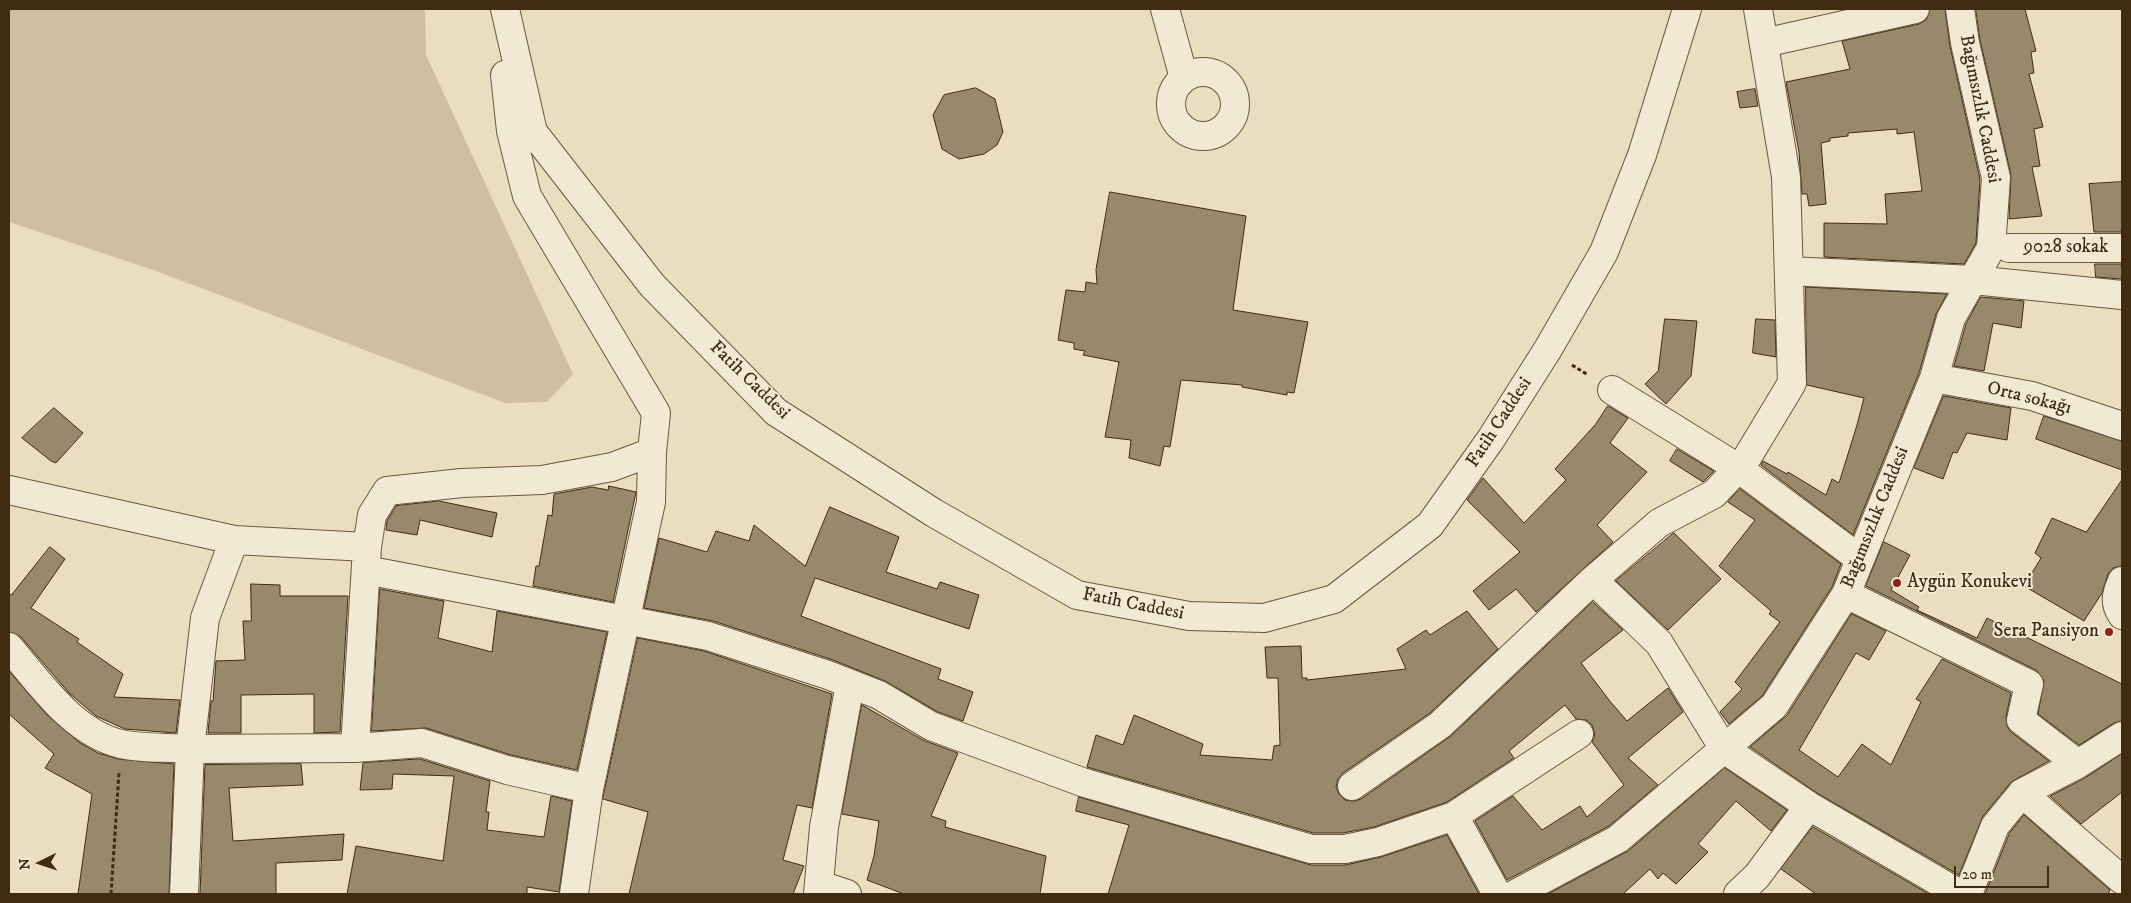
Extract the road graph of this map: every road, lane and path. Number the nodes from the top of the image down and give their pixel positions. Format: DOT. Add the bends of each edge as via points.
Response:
graph roads {
  1 [pos="498,9"];
  2 [pos="505,9"];
  3 [pos="1165,9"];
  4 [pos="1687,9"];
  5 [pos="1758,9"];
  6 [pos="1915,9"];
  7 [pos="1960,9"];
  8 [pos="1764,43"];
  9 [pos="1184,78"];
  10 [pos="2010,248"];
  11 [pos="2122,248"];
  12 [pos="1789,271"];
  13 [pos="1973,280"];
  14 [pos="2122,295"];
  15 [pos="1548,349"];
  16 [pos="1934,378"];
  17 [pos="1612,390"];
  18 [pos="2122,426"];
  19 [pos="652,452"];
  20 [pos="1738,468"];
  21 [pos="9,490"];
  22 [pos="234,540"];
  23 [pos="366,558"];
  24 [pos="1860,559"];
  25 [pos="1593,580"];
  26 [pos="2122,581"];
  27 [pos="1846,594"];
  28 [pos="2122,615"];
  29 [pos="626,622"];
  30 [pos="9,647"];
  31 [pos="850,684"];
  32 [pos="1579,734"];
  33 [pos="2122,736"];
  34 [pos="121,744"];
  35 [pos="356,748"];
  36 [pos="190,749"];
  37 [pos="1724,749"];
  38 [pos="2078,764"];
  39 [pos="1352,786"];
  40 [pos="589,789"];
  41 [pos="2022,793"];
  42 [pos="1809,806"];
  43 [pos="1454,816"];
  44 [pos="2122,880"];
  45 [pos="819,890"];
  46 [pos="111,894"];
  47 [pos="184,894"];
  48 [pos="574,894"];
  49 [pos="847,894"];
  50 [pos="1496,894"];
  51 [pos="1515,894"];
  52 [pos="1738,894"];
  53 [pos="1960,894"];
  54 [pos="1968,894"];
  1 -- 19 [label="street" via="510,131 527,196 656,412"];
  2 -- 15 [label="street, Fatih Caddesi" via="533,132 652,286 776,412 934,513 1077,596 1189,616 1264,618 1334,600 1430,526"];
  3 -- 9 [label="street"];
  4 -- 15 [label="street, Fatih Caddesi" via="1642,155 1604,252"];
  5 -- 8 [label="street"];
  6 -- 8 [label="street"];
  7 -- 13 [label="street, Bağımsızlık Caddesi" via="1996,178 1991,248"];
  8 -- 12 [label="street" via="1786,177"];
  10 -- 11 [label="street, 9028 sokak"];
  12 -- 13 [label="street"];
  12 -- 20 [label="street" via="1792,383"];
  13 -- 14 [label="street"];
  13 -- 16 [label="street, Bağımsızlık Caddesi" via="1951,318"];
  15 -- 17 [label="path"];
  16 -- 18 [label="street, Orta sokağı" via="2032,396"];
  16 -- 24 [label="street, Bağımsızlık Caddesi"];
  17 -- 20 [label="street"];
  19 -- 23 [label="street" via="612,467 542,480 462,483 388,491 372,515"];
  19 -- 29 [label="street" via="651,502"];
  20 -- 24 [label="street"];
  20 -- 25 [label="street" via="1714,494 1659,523"];
  21 -- 22 [label="street"];
  22 -- 23 [label="street"];
  22 -- 36 [label="street" via="205,618"];
  23 -- 29 [label="street"];
  23 -- 35 [label="street"];
  24 -- 27 [label="street, Bağımsızlık Caddesi"];
  25 -- 37 [label="street" via="1659,642"];
  25 -- 39 [label="street" via="1440,725"];
  26 -- 28 [label="street" via="2116,604"];
  27 -- 37 [label="street, Bağımsızlık Caddesi" via="1774,706"];
  27 -- 38 [label="street" via="2030,684 2021,720"];
  29 -- 31 [label="street" via="708,636"];
  29 -- 40 [label="street"];
  30 -- 34 [label="street" via="55,701 102,737"];
  31 -- 43 [label="street" via="879,695 931,726 1082,782 1311,849 1345,849 1378,842"];
  31 -- 45 [label="street" via="824,827"];
  32 -- 43 [label="street"];
  33 -- 38 [label="street"];
  34 -- 36 [label="street"];
  34 -- 46 [label="path"];
  35 -- 36 [label="street"];
  35 -- 40 [label="street" via="422,743 507,770"];
  36 -- 47 [label="street"];
  37 -- 42 [label="street"];
  37 -- 51 [label="street, Bağımsızlık Caddesi" via="1618,839"];
  38 -- 41 [label="street"];
  40 -- 48 [label="street"];
  41 -- 44 [label="street"];
  41 -- 54 [label="street" via="1995,826"];
  42 -- 52 [label="street" via="1758,876"];
  42 -- 53 [label="street"];
  43 -- 50 [label="street"];
  45 -- 49 [label="street"];
}
